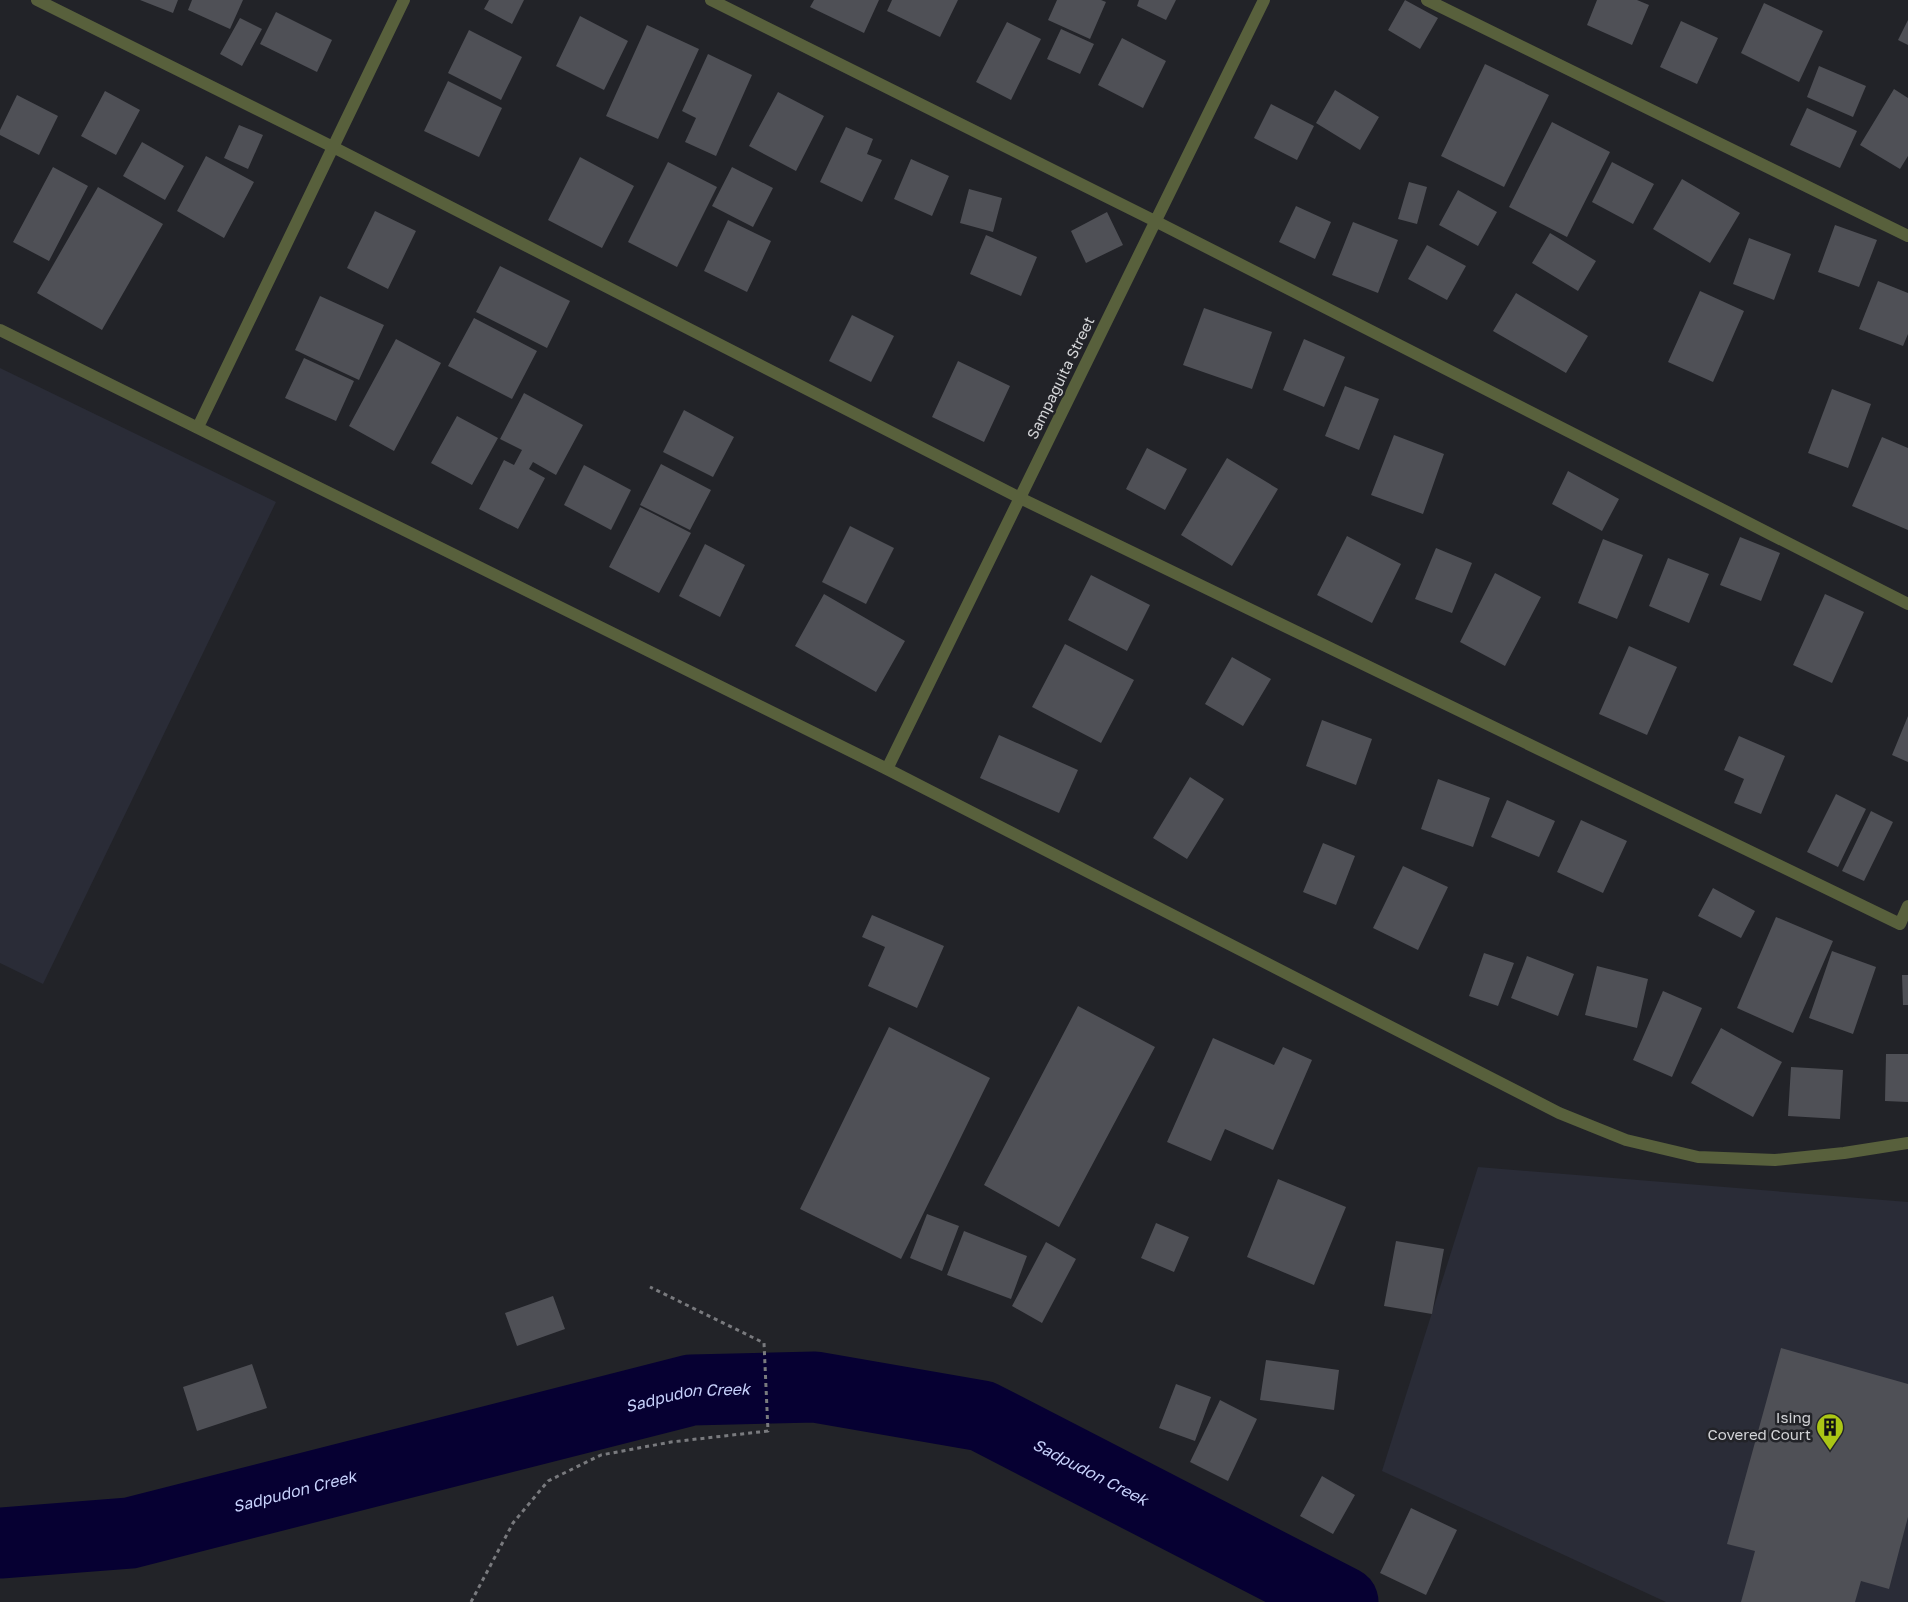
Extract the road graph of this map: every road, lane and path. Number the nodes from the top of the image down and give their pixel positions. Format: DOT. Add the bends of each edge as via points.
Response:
graph roads {
  1 [pos="37,0"];
  2 [pos="404,0"];
  3 [pos="711,0"];
  4 [pos="1264,0"];
  5 [pos="1427,0"];
  6 [pos="333,147"];
  7 [pos="1155,221"];
  8 [pos="1908,236"];
  9 [pos="0,330"];
  10 [pos="198,427"];
  11 [pos="1020,498"];
  12 [pos="1908,604"];
  13 [pos="887,770"];
  14 [pos="1908,906"];
  15 [pos="1908,1143"];
  16 [pos="650,1287"];
  17 [pos="471,1602"];
  1 -- 6 [label="street"];
  2 -- 6 [label="street"];
  3 -- 7 [label="street"];
  4 -- 7 [label="street, Sampaguita Street"];
  5 -- 8 [label="street"];
  6 -- 10 [label="street"];
  6 -- 11 [label="street"];
  7 -- 11 [label="street, Sampaguita Street"];
  7 -- 12 [label="street"];
  9 -- 10 [label="street"];
  10 -- 13 [label="street"];
  11 -- 13 [label="street, Sampaguita Street"];
  11 -- 14 [label="street" via="1900,924"];
  13 -- 15 [label="street" via="1559,1113 1626,1140 1698,1157 1775,1160"];
  16 -- 17 [label="path" via="764,1343 768,1431 672,1442 601,1455 548,1481 513,1523"];
}
